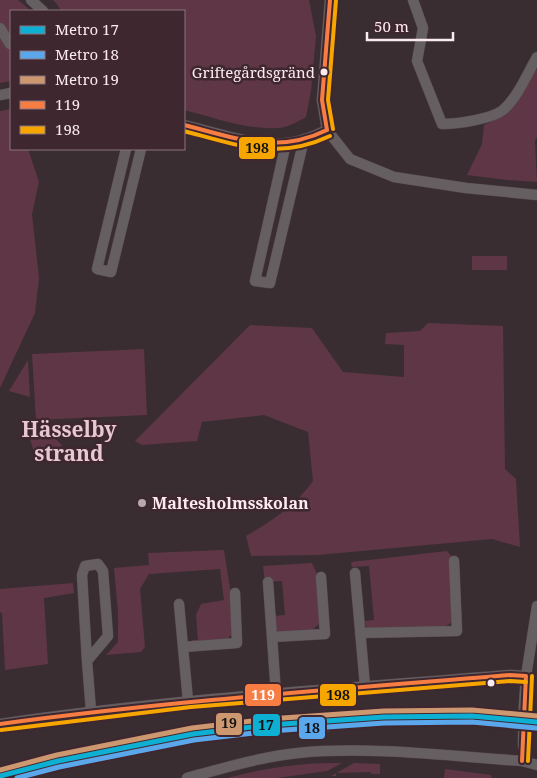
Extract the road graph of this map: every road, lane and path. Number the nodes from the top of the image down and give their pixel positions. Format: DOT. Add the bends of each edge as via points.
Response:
graph roads {
  1 [pos="31,0"];
  2 [pos="330,0"];
  3 [pos="413,0"];
  4 [pos="42,10"];
  5 [pos="0,28"];
  6 [pos="10,44"];
  7 [pos="537,57"];
  8 [pos="185,125"];
  9 [pos="327,130"];
  10 [pos="304,139"];
  11 [pos="286,144"];
  12 [pos="126,150"];
  13 [pos="141,150"];
  14 [pos="537,195"];
  15 [pos="454,561"];
  16 [pos="355,573"];
  17 [pos="321,577"];
  18 [pos="268,582"];
  19 [pos="234,593"];
  20 [pos="179,604"];
  21 [pos="537,606"];
  22 [pos="360,633"];
  23 [pos="272,637"];
  24 [pos="183,647"];
  25 [pos="87,661"];
  26 [pos="526,676"];
  27 [pos="365,686"];
  28 [pos="276,694"];
  29 [pos="188,701"];
  30 [pos="91,711"];
  31 [pos="0,724"];
  32 [pos="522,761"];
  33 [pos="537,764"];
  34 [pos="187,778"];
  1 -- 4 [label="street"];
  2 -- 9 [label="street" via="322,100"];
  3 -- 7 [label="street" via="423,28 417,60 442,124 461,124 502,111"];
  5 -- 6 [label="street"];
  8 -- 11 [label="street" via="260,143"];
  9 -- 10 [label="street"];
  9 -- 14 [label="street" via="350,159 394,177"];
  10 -- 11 [label="street"];
  10 -- 11 [label="street" via="270,282 256,281"];
  12 -- 13 [label="street" via="97,269 111,272"];
  15 -- 22 [label="street" via="457,631"];
  16 -- 22 [label="street"];
  17 -- 23 [label="street" via="324,634"];
  18 -- 23 [label="street"];
  19 -- 24 [label="street" via="237,643"];
  20 -- 24 [label="street"];
  21 -- 26 [label="street"];
  22 -- 27 [label="street"];
  23 -- 28 [label="street"];
  24 -- 29 [label="street"];
  25 -- 25 [label="street" via="108,636 103,571 98,564 85,566 82,575"];
  25 -- 30 [label="street"];
  26 -- 27 [label="street"];
  26 -- 32 [label="street, bridge"];
  27 -- 28 [label="street"];
  28 -- 29 [label="street"];
  29 -- 30 [label="street"];
  30 -- 31 [label="street"];
  32 -- 33 [label="street"];
  32 -- 34 [label="street" via="364,751 298,753"];
}
